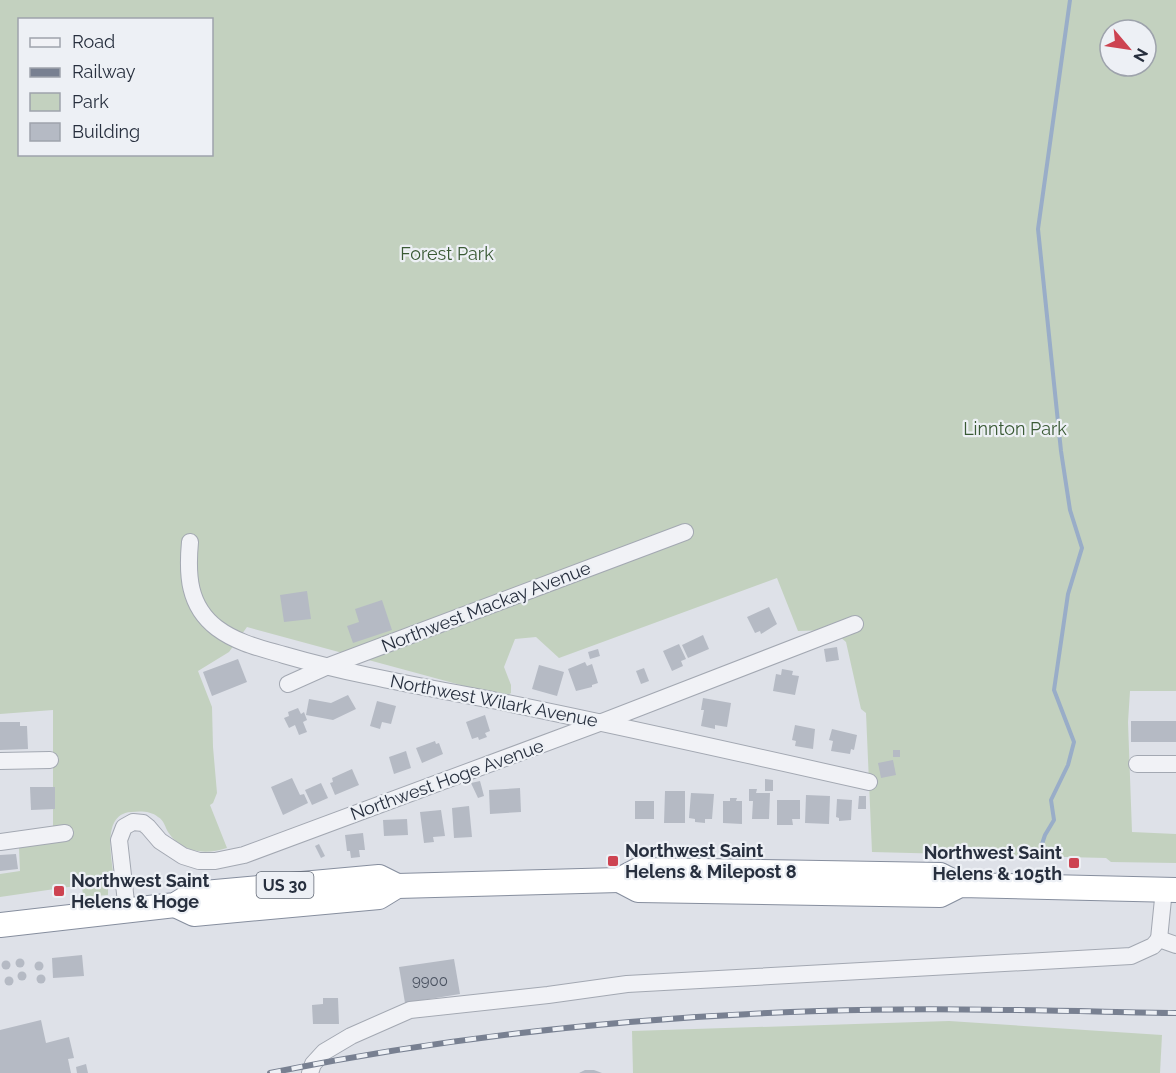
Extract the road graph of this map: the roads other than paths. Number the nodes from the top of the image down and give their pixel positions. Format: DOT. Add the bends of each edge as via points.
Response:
graph roads {
  1 [pos="685,532"];
  2 [pos="190,542"];
  3 [pos="855,624"];
  4 [pos="326,667"];
  5 [pos="288,684"];
  6 [pos="603,722"];
  7 [pos="50,760"];
  8 [pos="0,761"];
  9 [pos="1137,764"];
  10 [pos="1176,764"];
  11 [pos="869,782"];
  12 [pos="65,833"];
  13 [pos="6,841"];
  14 [pos="1170,889"];
  15 [pos="128,910"];
  16 [pos="0,926"];
  17 [pos="1159,939"];
  18 [pos="1176,945"];
  19 [pos="310,1073"];
  1 -- 4 [label="street, Northwest Mackay Avenue"];
  2 -- 4 [label="street, Northwest Wilark Avenue" via="187,570 192,594 214,626 247,645"];
  3 -- 6 [label="street, Northwest Hoge Avenue"];
  4 -- 5 [label="street, Northwest Mackay Avenue"];
  4 -- 6 [label="street, Northwest Wilark Avenue"];
  6 -- 11 [label="street, Northwest Wilark Avenue"];
  6 -- 15 [label="street, Northwest Hoge Avenue" via="244,855 199,861 160,841 148,826 133,822 124,827 119,840"];
  7 -- 8 [label="street"];
  9 -- 10 [label="street"];
  12 -- 13 [label="street"];
  14 -- 15 [label="highway, US 30" via="960,885 940,875 638,870 619,880 397,886 379,877 192,894 175,906"];
  14 -- 17 [label="street"];
  15 -- 16 [label="highway, US 30"];
  17 -- 18 [label="street"];
  17 -- 19 [label="street" via="1131,956 627,984 410,1010 324,1052"];
}
